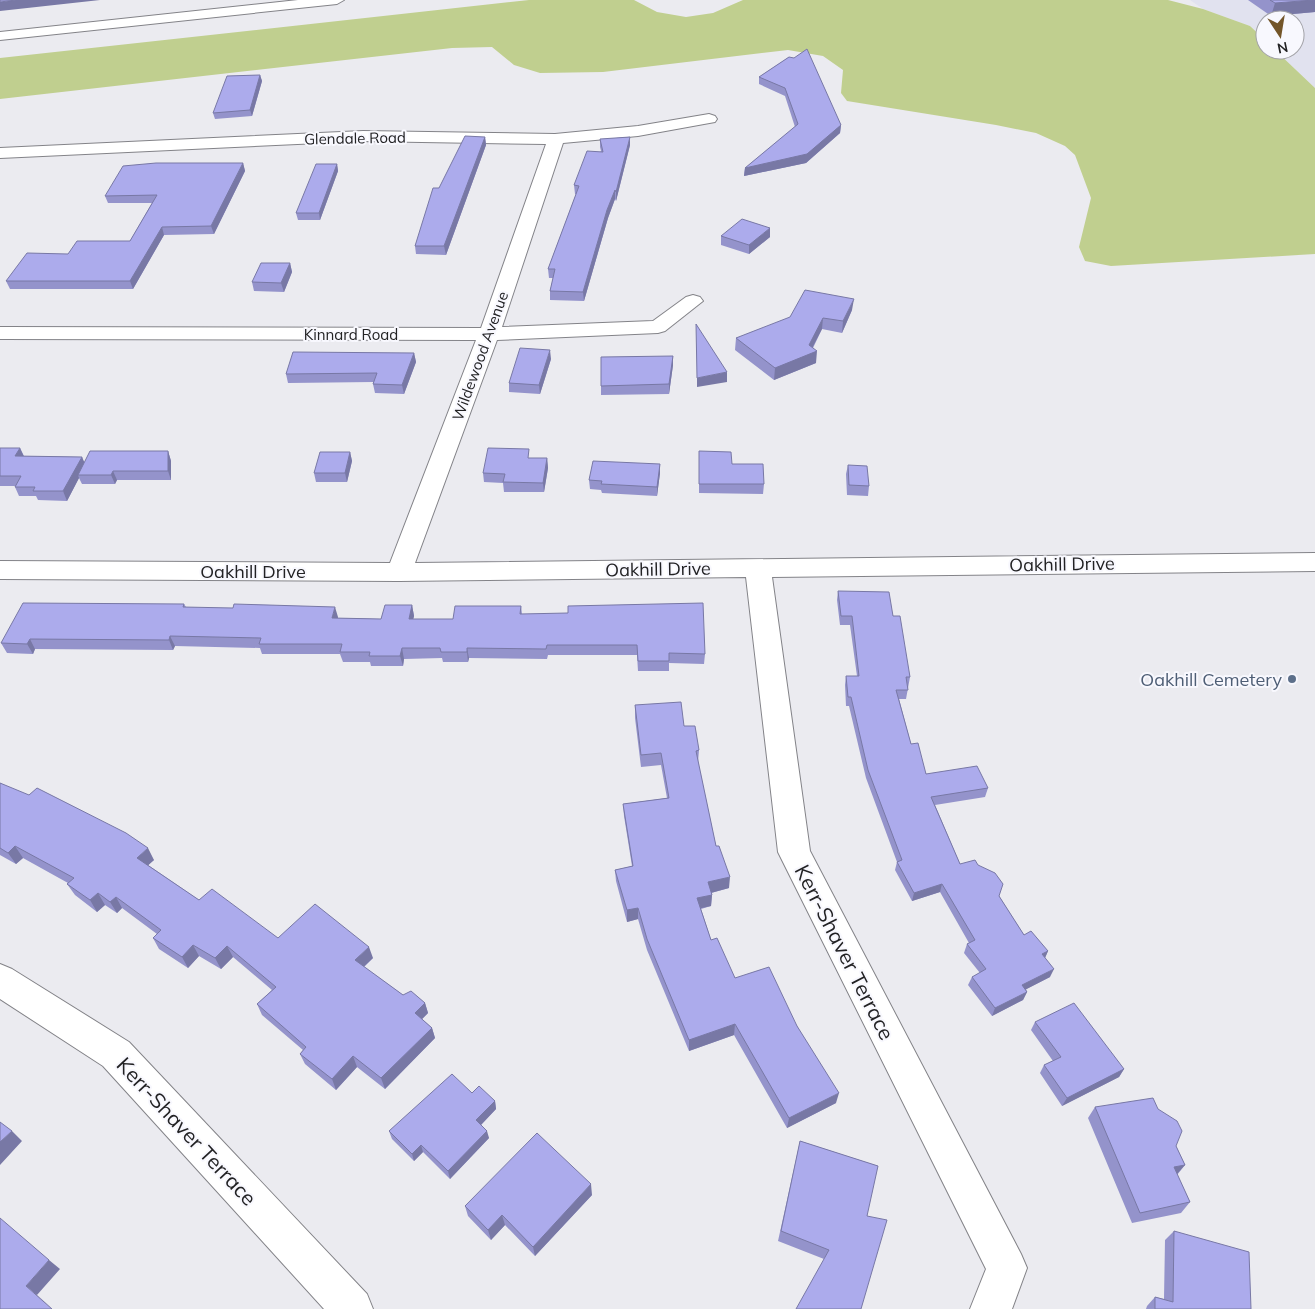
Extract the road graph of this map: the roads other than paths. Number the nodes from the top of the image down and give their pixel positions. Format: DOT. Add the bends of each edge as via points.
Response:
graph roads {
  1 [pos="337,0"];
  2 [pos="0,36"];
  3 [pos="709,119"];
  4 [pos="555,139"];
  5 [pos="0,154"];
  6 [pos="693,301"];
  7 [pos="0,333"];
  8 [pos="489,334"];
  9 [pos="1312,566"];
  10 [pos="758,567"];
  11 [pos="0,570"];
  12 [pos="400,572"];
  13 [pos="0,980"];
  14 [pos="352,1309"];
  15 [pos="991,1309"];
  1 -- 2 [label="street"];
  3 -- 4 [label="street, Glendale Road" via="638,131"];
  4 -- 5 [label="street, Glendale Road" via="364,136"];
  4 -- 8 [label="street, Wildewood Avenue"];
  6 -- 8 [label="street, Kinnard Road" via="658,327"];
  7 -- 8 [label="street, Kinnard Road"];
  8 -- 12 [label="street, Wildewood Avenue"];
  9 -- 10 [label="street, Oakhill Drive"];
  10 -- 12 [label="street, Oakhill Drive"];
  10 -- 15 [label="street, Kerr-Shaver Terrace" via="794,852 1007,1268"];
  11 -- 12 [label="street, Oakhill Drive"];
  13 -- 14 [label="street, Kerr-Shaver Terrace" via="116,1054"];
}
